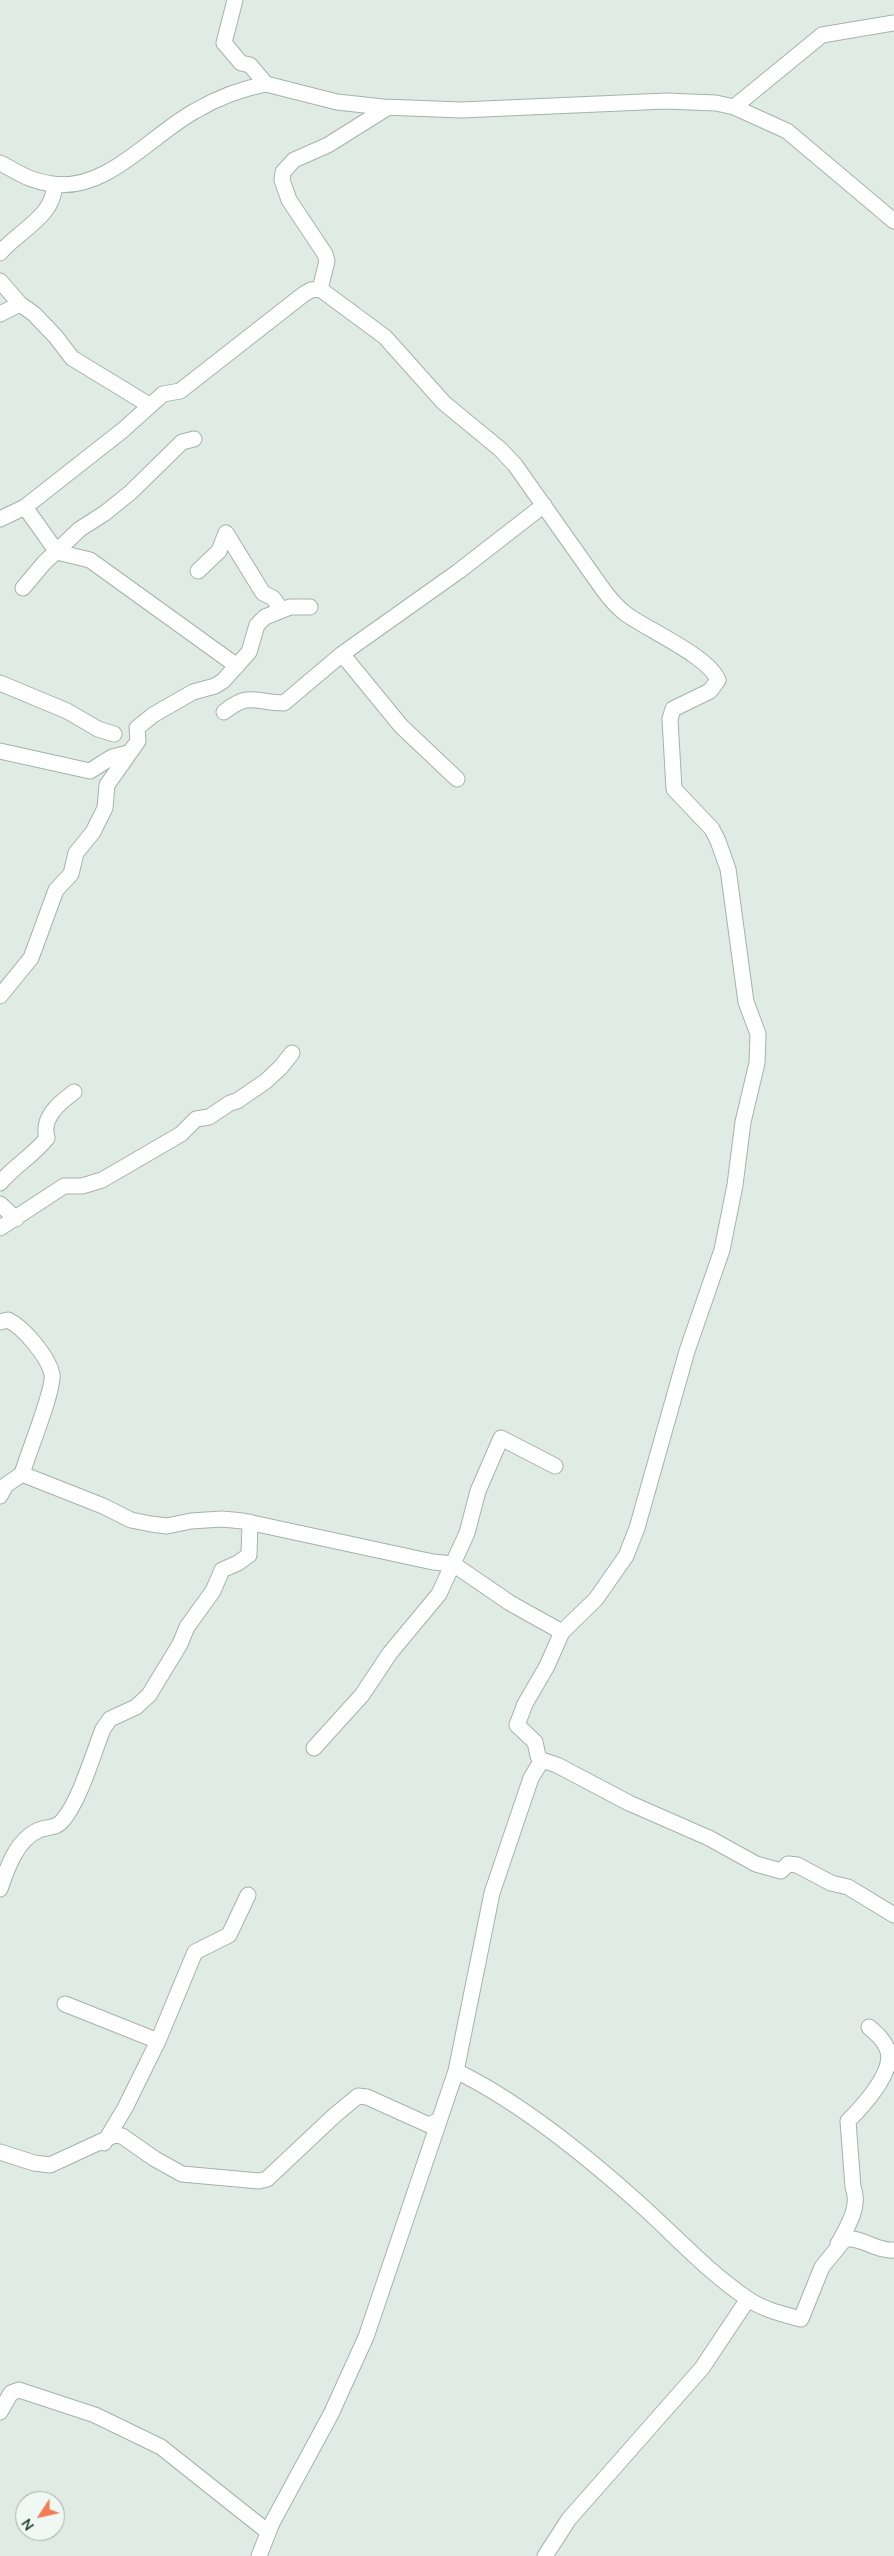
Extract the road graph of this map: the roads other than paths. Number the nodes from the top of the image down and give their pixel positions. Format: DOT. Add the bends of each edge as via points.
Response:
graph roads {
  1 [pos="235,0"];
  2 [pos="894,23"];
  3 [pos="250,65"];
  4 [pos="266,84"];
  5 [pos="236,91"];
  6 [pos="734,107"];
  7 [pos="387,108"];
  8 [pos="0,163"];
  9 [pos="54,185"];
  10 [pos="894,221"];
  11 [pos="0,253"];
  12 [pos="0,281"];
  13 [pos="320,289"];
  14 [pos="20,304"];
  15 [pos="0,314"];
  16 [pos="149,405"];
  17 [pos="194,439"];
  18 [pos="544,505"];
  19 [pos="25,507"];
  20 [pos="3,513"];
  21 [pos="57,552"];
  22 [pos="198,571"];
  23 [pos="22,588"];
  24 [pos="310,607"];
  25 [pos="281,609"];
  26 [pos="342,654"];
  27 [pos="237,666"];
  28 [pos="0,683"];
  29 [pos="224,712"];
  30 [pos="114,734"];
  31 [pos="0,751"];
  32 [pos="128,753"];
  33 [pos="457,779"];
  34 [pos="0,996"];
  35 [pos="292,1053"];
  36 [pos="74,1092"];
  37 [pos="0,1183"];
  38 [pos="0,1204"];
  39 [pos="16,1219"];
  40 [pos="0,1228"];
  41 [pos="0,1322"];
  42 [pos="554,1466"];
  43 [pos="22,1474"];
  44 [pos="0,1496"];
  45 [pos="250,1522"];
  46 [pos="452,1564"];
  47 [pos="562,1632"];
  48 [pos="314,1748"];
  49 [pos="542,1760"];
  50 [pos="0,1889"];
  51 [pos="248,1895"];
  52 [pos="894,1915"];
  53 [pos="65,2004"];
  54 [pos="869,2027"];
  55 [pos="158,2041"];
  56 [pos="456,2071"];
  57 [pos="439,2120"];
  58 [pos="104,2144"];
  59 [pos="0,2152"];
  60 [pos="838,2245"];
  61 [pos="894,2250"];
  62 [pos="748,2299"];
  63 [pos="0,2412"];
  64 [pos="268,2532"];
  65 [pos="259,2556"];
  66 [pos="545,2556"];
  1 -- 3 [label="street" via="224,43 241,63"];
  2 -- 6 [label="street" via="822,35"];
  3 -- 4 [label="street"];
  3 -- 5 [label="street" via="245,82"];
  4 -- 5 [label="street"];
  4 -- 7 [label="street" via="321,99"];
  5 -- 9 [label="street" via="194,111 99,176"];
  6 -- 7 [label="street" via="696,101 550,104 461,110"];
  6 -- 10 [label="street" via="787,131"];
  7 -- 13 [label="street" via="328,145 294,160 283,172 282,180 289,200 325,254 327,261"];
  8 -- 9 [label="street" via="24,178"];
  9 -- 11 [label="street" via="55,192 44,211"];
  12 -- 14 [label="street"];
  13 -- 16 [label="street" via="304,294 180,391 162,394"];
  13 -- 18 [label="street" via="385,337 444,403 500,449"];
  14 -- 15 [label="street"];
  14 -- 16 [label="street" via="44,324 72,358"];
  16 -- 19 [label="street" via="123,430"];
  17 -- 21 [label="street" via="182,442 171,451 131,492 80,529"];
  18 -- 26 [label="street" via="459,571"];
  18 -- 47 [label="street" via="617,606 684,650 718,678 714,688 677,706 670,713 671,778 676,793 712,829 720,846 730,882 746,1002 758,1034 759,1048 722,1250 687,1351 637,1528 626,1556 596,1599"];
  19 -- 20 [label="street"];
  19 -- 21 [label="street"];
  21 -- 23 [label="street"];
  21 -- 27 [label="street" via="90,560"];
  22 -- 25 [label="street" via="219,551 226,533 263,593 273,598"];
  24 -- 25 [label="street"];
  25 -- 27 [label="street" via="265,616 257,625 249,652"];
  26 -- 29 [label="street" via="284,703 249,699 237,702"];
  26 -- 33 [label="street" via="401,726"];
  27 -- 32 [label="street" via="215,686 194,692 137,728 138,741"];
  28 -- 30 [label="street"];
  31 -- 32 [label="street" via="90,771 112,757"];
  32 -- 34 [label="street" via="107,785 105,808 76,853 71,874 56,890 37,947"];
  35 -- 39 [label="street" via="266,1082 237,1101 209,1117 196,1119 181,1134 102,1180 82,1186 64,1186"];
  36 -- 37 [label="street" via="56,1106 45,1127 47,1138 42,1146"];
  38 -- 39 [label="street"];
  39 -- 40 [label="street"];
  41 -- 43 [label="street" via="8,1320 19,1325 43,1356 52,1374"];
  42 -- 46 [label="street" via="501,1438 478,1491 467,1534"];
  43 -- 44 [label="street" via="6,1485"];
  43 -- 45 [label="street" via="131,1520 150,1524 167,1526 222,1519"];
  45 -- 46 [label="street"];
  45 -- 50 [label="street" via="249,1554 222,1570 213,1591 187,1627 149,1695 136,1707 110,1719 63,1821 56,1827 39,1830 18,1846"];
  46 -- 47 [label="street" via="510,1603"];
  46 -- 48 [label="street" via="439,1594 422,1617 390,1653 362,1695"];
  47 -- 49 [label="street" via="517,1725 535,1742"];
  49 -- 52 [label="street" via="710,1838 756,1864 781,1871 788,1864 797,1865 816,1877 848,1887"];
  49 -- 56 [label="street" via="531,1778 492,1894"];
  51 -- 55 [label="street" via="229,1935 195,1952"];
  53 -- 55 [label="street"];
  54 -- 60 [label="street" via="881,2037 888,2051 889,2063 874,2091 848,2121 856,2196 850,2222"];
  55 -- 58 [label="street"];
  56 -- 57 [label="street"];
  56 -- 62 [label="street" via="516,2107 596,2166 680,2243"];
  57 -- 58 [label="street" via="429,2125 358,2096 267,2179 259,2182 182,2174 122,2136 115,2135"];
  57 -- 64 [label="street" via="366,2337 331,2414"];
  58 -- 59 [label="street" via="50,2165"];
  60 -- 61 [label="street" via="850,2238"];
  60 -- 62 [label="street" via="822,2267 801,2319 782,2315"];
  62 -- 66 [label="street" via="702,2368 569,2519"];
  63 -- 64 [label="street" via="16,2390 95,2415 160,2447"];
  64 -- 65 [label="street"];
}
